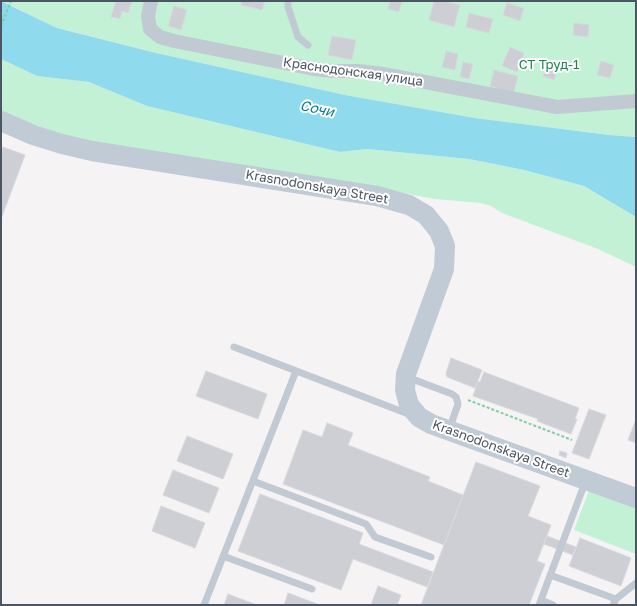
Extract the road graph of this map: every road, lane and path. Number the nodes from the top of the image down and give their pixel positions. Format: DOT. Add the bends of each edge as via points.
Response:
graph roads {
  1 [pos="11,1"];
  2 [pos="151,1"];
  3 [pos="288,1"];
  4 [pos="1,26"];
  5 [pos="308,45"];
  6 [pos="636,101"];
  7 [pos="1,121"];
  8 [pos="234,347"];
  9 [pos="296,371"];
  10 [pos="406,377"];
  11 [pos="468,400"];
  12 [pos="440,427"];
  13 [pos="572,440"];
  14 [pos="586,480"];
  15 [pos="253,481"];
  16 [pos="636,498"];
  17 [pos="223,556"];
  18 [pos="431,557"];
  19 [pos="550,575"];
  20 [pos="636,583"];
  21 [pos="312,589"];
  22 [pos="614,602"];
  23 [pos="540,603"];
  24 [pos="204,605"];
  25 [pos="553,605"];
  1 -- 4 [label="path"];
  2 -- 6 [label="street, Краснодонская улица" via="148,16 150,29 160,37 174,41 314,69 384,74 557,107"];
  3 -- 5 [label="lane" via="298,37"];
  7 -- 10 [label="street, Krasnodonskaya Street" via="33,135 92,151 377,196 408,205 426,215 439,231 445,246 444,269"];
  8 -- 9 [label="lane"];
  9 -- 12 [label="lane"];
  9 -- 15 [label="lane"];
  10 -- 12 [label="street, Krasnodonskaya Street" via="405,390 409,405 418,417"];
  10 -- 12 [label="lane" via="456,397 458,404"];
  11 -- 13 [label="path"];
  12 -- 14 [label="street, Krasnodonskaya Street"];
  14 -- 16 [label="street, Krasnodonskaya Street"];
  14 -- 19 [label="lane"];
  15 -- 17 [label="lane"];
  15 -- 18 [label="lane" via="366,524 375,537"];
  17 -- 21 [label="lane"];
  17 -- 24 [label="lane"];
  19 -- 22 [label="lane"];
  19 -- 23 [label="lane"];
  20 -- 22 [label="lane"];
  23 -- 25 [label="lane"];
}
